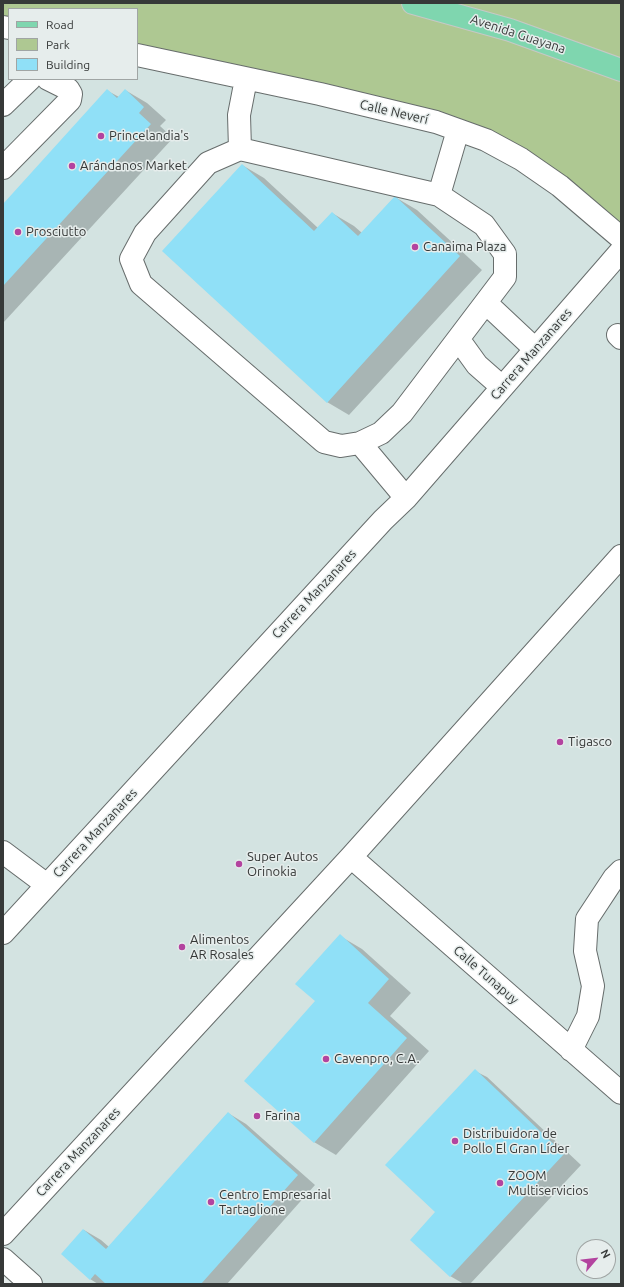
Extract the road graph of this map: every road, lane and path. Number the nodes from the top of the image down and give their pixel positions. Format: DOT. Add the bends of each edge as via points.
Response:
graph roads {
  1 [pos="413,3"];
  2 [pos="138,55"];
  3 [pos="621,70"];
  4 [pos="246,79"];
  5 [pos="29,80"];
  6 [pos="50,80"];
  7 [pos="3,105"];
  8 [pos="458,130"];
  9 [pos="240,149"];
  10 [pos="3,168"];
  11 [pos="439,195"];
  12 [pos="621,238"];
  13 [pos="621,251"];
  14 [pos="486,303"];
  15 [pos="459,340"];
  16 [pos="535,349"];
  17 [pos="502,387"];
  18 [pos="360,443"];
  19 [pos="406,498"];
  20 [pos="621,556"];
  21 [pos="3,852"];
  22 [pos="351,857"];
  23 [pos="621,871"];
  24 [pos="47,885"];
  25 [pos="3,934"];
  26 [pos="571,1050"];
  27 [pos="621,1093"];
  28 [pos="3,1234"];
  29 [pos="3,1259"];
  30 [pos="31,1284"];
  1 -- 3 [label="main road, Avenida Guayana" via="510,30"];
  2 -- 4 [label="street, Calle Neverí"];
  4 -- 8 [label="street, Calle Neverí" via="320,94 436,122"];
  4 -- 9 [label="street" via="239,115"];
  5 -- 7 [label="street"];
  6 -- 10 [label="street" via="68,89 70,100"];
  8 -- 11 [label="street"];
  8 -- 12 [label="street, Calle Neverí" via="486,140 521,159 560,186"];
  9 -- 11 [label="street"];
  9 -- 18 [label="street" via="208,163 145,233 131,259 141,284 324,442 341,446"];
  11 -- 14 [label="street" via="484,225 506,254 505,277"];
  13 -- 16 [label="street, Carrera Manzanares"];
  14 -- 15 [label="street"];
  14 -- 16 [label="street"];
  15 -- 17 [label="street" via="477,365"];
  15 -- 18 [label="street" via="402,413 381,433"];
  16 -- 17 [label="street, Carrera Manzanares"];
  17 -- 19 [label="street, Carrera Manzanares"];
  18 -- 19 [label="street"];
  19 -- 24 [label="street, Carrera Manzanares"];
  20 -- 22 [label="street, Carrera Manzanares"];
  21 -- 24 [label="street"];
  22 -- 26 [label="street, Calle Tunapuy"];
  22 -- 28 [label="street, Carrera Manzanares"];
  23 -- 26 [label="street" via="587,919 585,951 593,986 588,1016"];
  24 -- 25 [label="street, Carrera Manzanares"];
  26 -- 27 [label="street, Calle Tunapuy"];
  29 -- 30 [label="street"];
}
